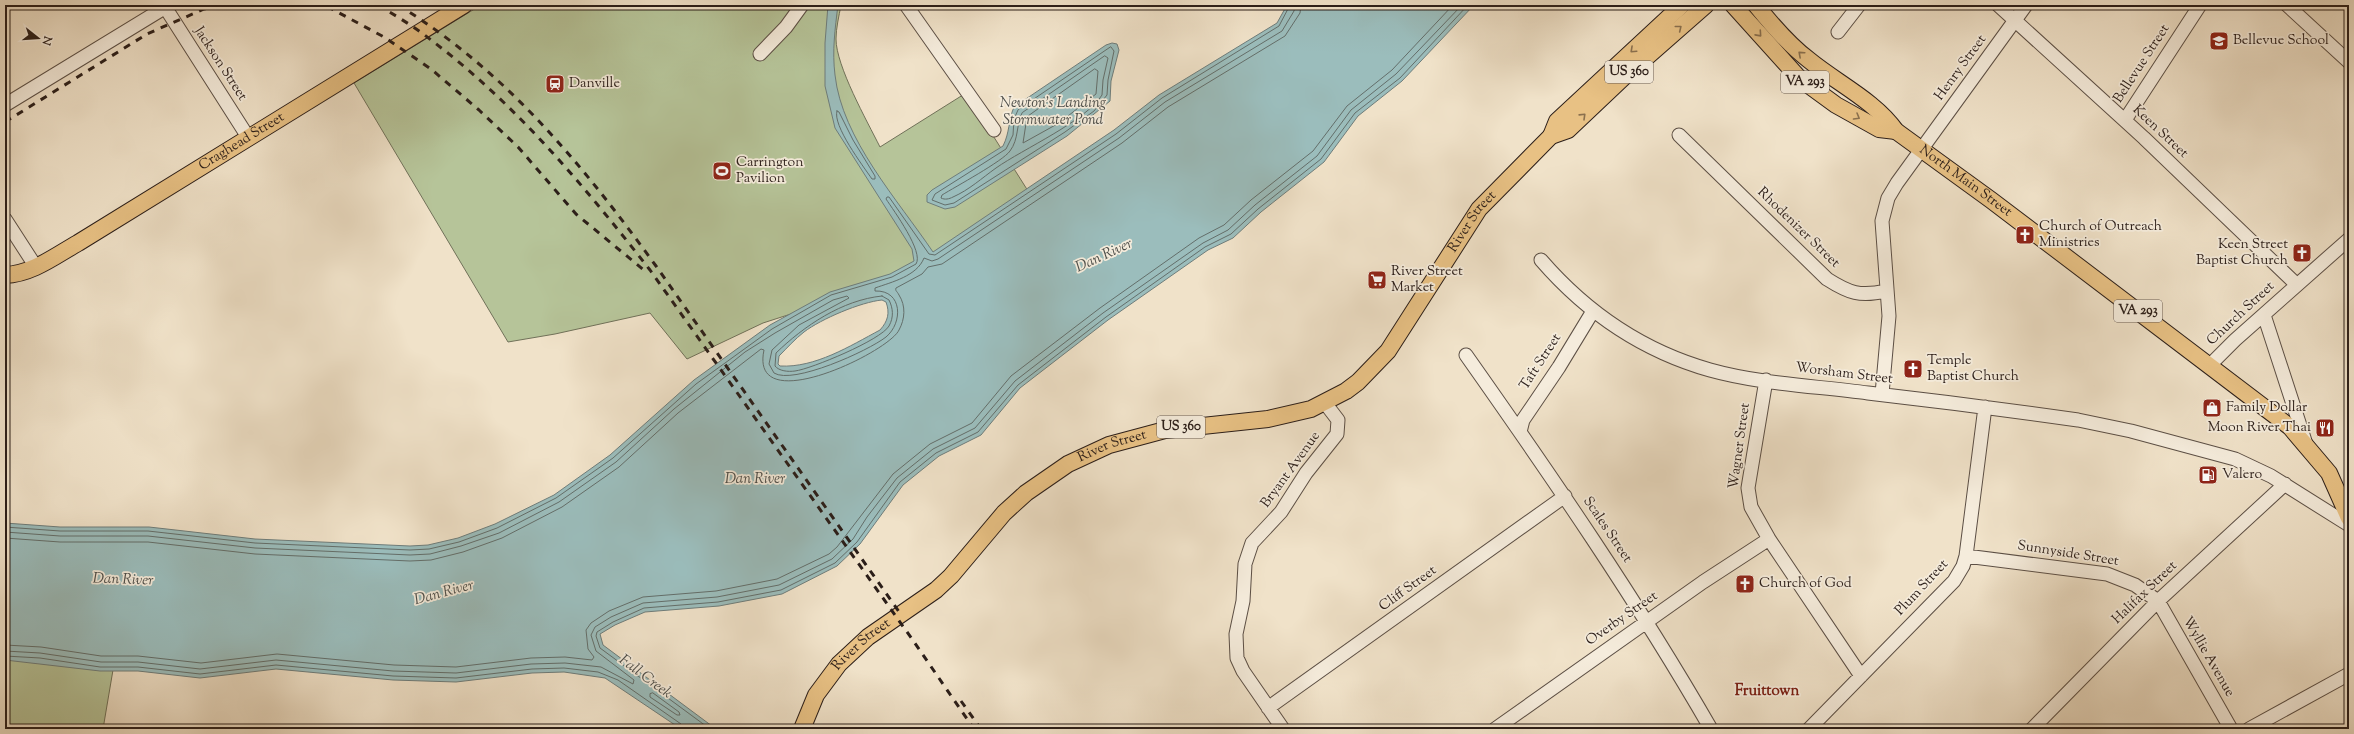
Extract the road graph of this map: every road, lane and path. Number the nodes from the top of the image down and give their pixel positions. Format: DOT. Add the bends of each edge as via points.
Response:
graph roads {
  1 [pos="464,5"];
  2 [pos="802,5"];
  3 [pos="906,5"];
  4 [pos="1682,5"];
  5 [pos="1706,5"];
  6 [pos="1733,5"];
  7 [pos="1756,5"];
  8 [pos="1859,5"];
  9 [pos="1998,5"];
  10 [pos="2026,5"];
  11 [pos="2200,5"];
  12 [pos="167,6"];
  13 [pos="2293,7"];
  14 [pos="2015,20"];
  15 [pos="1838,32"];
  16 [pos="760,54"];
  17 [pos="2349,62"];
  18 [pos="5,105"];
  19 [pos="2125,120"];
  20 [pos="994,130"];
  21 [pos="1896,131"];
  22 [pos="1679,135"];
  23 [pos="1552,136"];
  24 [pos="248,137"];
  25 [pos="1921,149"];
  26 [pos="5,219"];
  27 [pos="2349,239"];
  28 [pos="1540,260"];
  29 [pos="36,267"];
  30 [pos="11,275"];
  31 [pos="2297,285"];
  32 [pos="1886,291"];
  33 [pos="1593,311"];
  34 [pos="2264,315"];
  35 [pos="1466,355"];
  36 [pos="2210,365"];
  37 [pos="1766,380"];
  38 [pos="1882,394"];
  39 [pos="1326,403"];
  40 [pos="1985,407"];
  41 [pos="1520,432"];
  42 [pos="2306,444"];
  43 [pos="2285,484"];
  44 [pos="1565,496"];
  45 [pos="2347,511"];
  46 [pos="2349,525"];
  47 [pos="1769,539"];
  48 [pos="1966,556"];
  49 [pos="2158,601"];
  50 [pos="1647,621"];
  51 [pos="2349,674"];
  52 [pos="1861,676"];
  53 [pos="1268,708"];
  54 [pos="802,729"];
  55 [pos="1283,729"];
  56 [pos="1495,729"];
  57 [pos="1711,729"];
  58 [pos="1809,729"];
  59 [pos="2032,729"];
  60 [pos="2232,729"];
  61 [pos="2249,729"];
  1 -- 24 [label="main road, Craghead Street"];
  2 -- 16 [label="street" via="786,27"];
  3 -- 20 [label="street"];
  4 -- 23 [label="main road, River Street / US 360, one-way" via="1557,121"];
  23 -- 5 [label="main road, River Street / US 360, one-way" via="1568,130"];
  6 -- 21 [label="main road, North Main Street / VA 293, one-way" via="1799,78 1836,105 1879,129"];
  21 -- 7 [label="main road, North Main Street / VA 293, one-way" via="1886,116 1813,64 1791,45"];
  8 -- 15 [label="street"];
  9 -- 14 [label="street, Keen Street"];
  10 -- 14 [label="street, Henry Street"];
  11 -- 19 [label="street, Bellevue Street"];
  12 -- 18 [label="street"];
  12 -- 24 [label="street, Jackson Street"];
  13 -- 17 [label="street"];
  14 -- 19 [label="street, Keen Street"];
  14 -- 25 [label="street, Henry Street"];
  19 -- 31 [label="street, Keen Street"];
  21 -- 25 [label="main road, North Main Street / VA 293"];
  22 -- 32 [label="street, Rhodenizer Street" via="1827,279 1853,293 1864,295"];
  23 -- 39 [label="main road, River Street / US 360" via="1479,209 1388,351 1358,382"];
  24 -- 29 [label="main road, Craghead Street"];
  25 -- 32 [label="street, Henry Street" via="1897,183 1883,212 1882,246"];
  25 -- 36 [label="main road, North Main Street / VA 293"];
  26 -- 29 [label="street"];
  27 -- 31 [label="street, Church Street"];
  28 -- 33 [label="street, Worsham Street" via="1567,289"];
  29 -- 30 [label="main road, Craghead Street"];
  31 -- 34 [label="street, Church Street"];
  32 -- 38 [label="street" via="1888,335"];
  33 -- 37 [label="street, Worsham Street" via="1634,339 1678,360 1710,370"];
  33 -- 41 [label="street, Taft Street" via="1559,367 1522,420"];
  34 -- 36 [label="street, Church Street"];
  34 -- 42 [label="street"];
  35 -- 41 [label="street, Scales Street"];
  36 -- 42 [label="main road, North Main Street / VA 293" via="2276,416"];
  37 -- 38 [label="street, Worsham Street"];
  37 -- 47 [label="street, Wagner Street" via="1748,488 1751,508"];
  38 -- 40 [label="street, Worsham Street"];
  39 -- 53 [label="street, Bryant Avenue" via="1338,420 1337,434 1306,473 1281,512 1256,538 1245,564 1243,602 1236,634 1237,658"];
  39 -- 54 [label="main road, River Street / US 360" via="1290,415 1191,426 1133,437 1068,464 1026,493 936,590 868,637 839,664 816,695"];
  40 -- 43 [label="street, Worsham Street" via="2076,419 2152,436 2235,459 2254,466"];
  40 -- 48 [label="street, Plum Street"];
  41 -- 44 [label="street, Scales Street"];
  42 -- 45 [label="main road, North Main Street / VA 293" via="2329,473"];
  43 -- 46 [label="street, Worsham Street"];
  43 -- 49 [label="street, Halifax Street"];
  44 -- 50 [label="street, Scales Street"];
  44 -- 53 [label="street, Cliff Street"];
  47 -- 50 [label="street, Overby Street"];
  47 -- 52 [label="street, Wagner Street"];
  48 -- 49 [label="street, Sunnyside Street" via="2107,574 2135,585"];
  48 -- 52 [label="street, Plum Street" via="1954,580"];
  49 -- 59 [label="street, Halifax Street"];
  49 -- 60 [label="street, Wyllie Avenue"];
  50 -- 56 [label="street, Overby Street"];
  50 -- 57 [label="street, Scales Street"];
  51 -- 61 [label="street"];
  52 -- 58 [label="street, Plum Street"];
  53 -- 55 [label="street, Bryant Avenue"];
}
